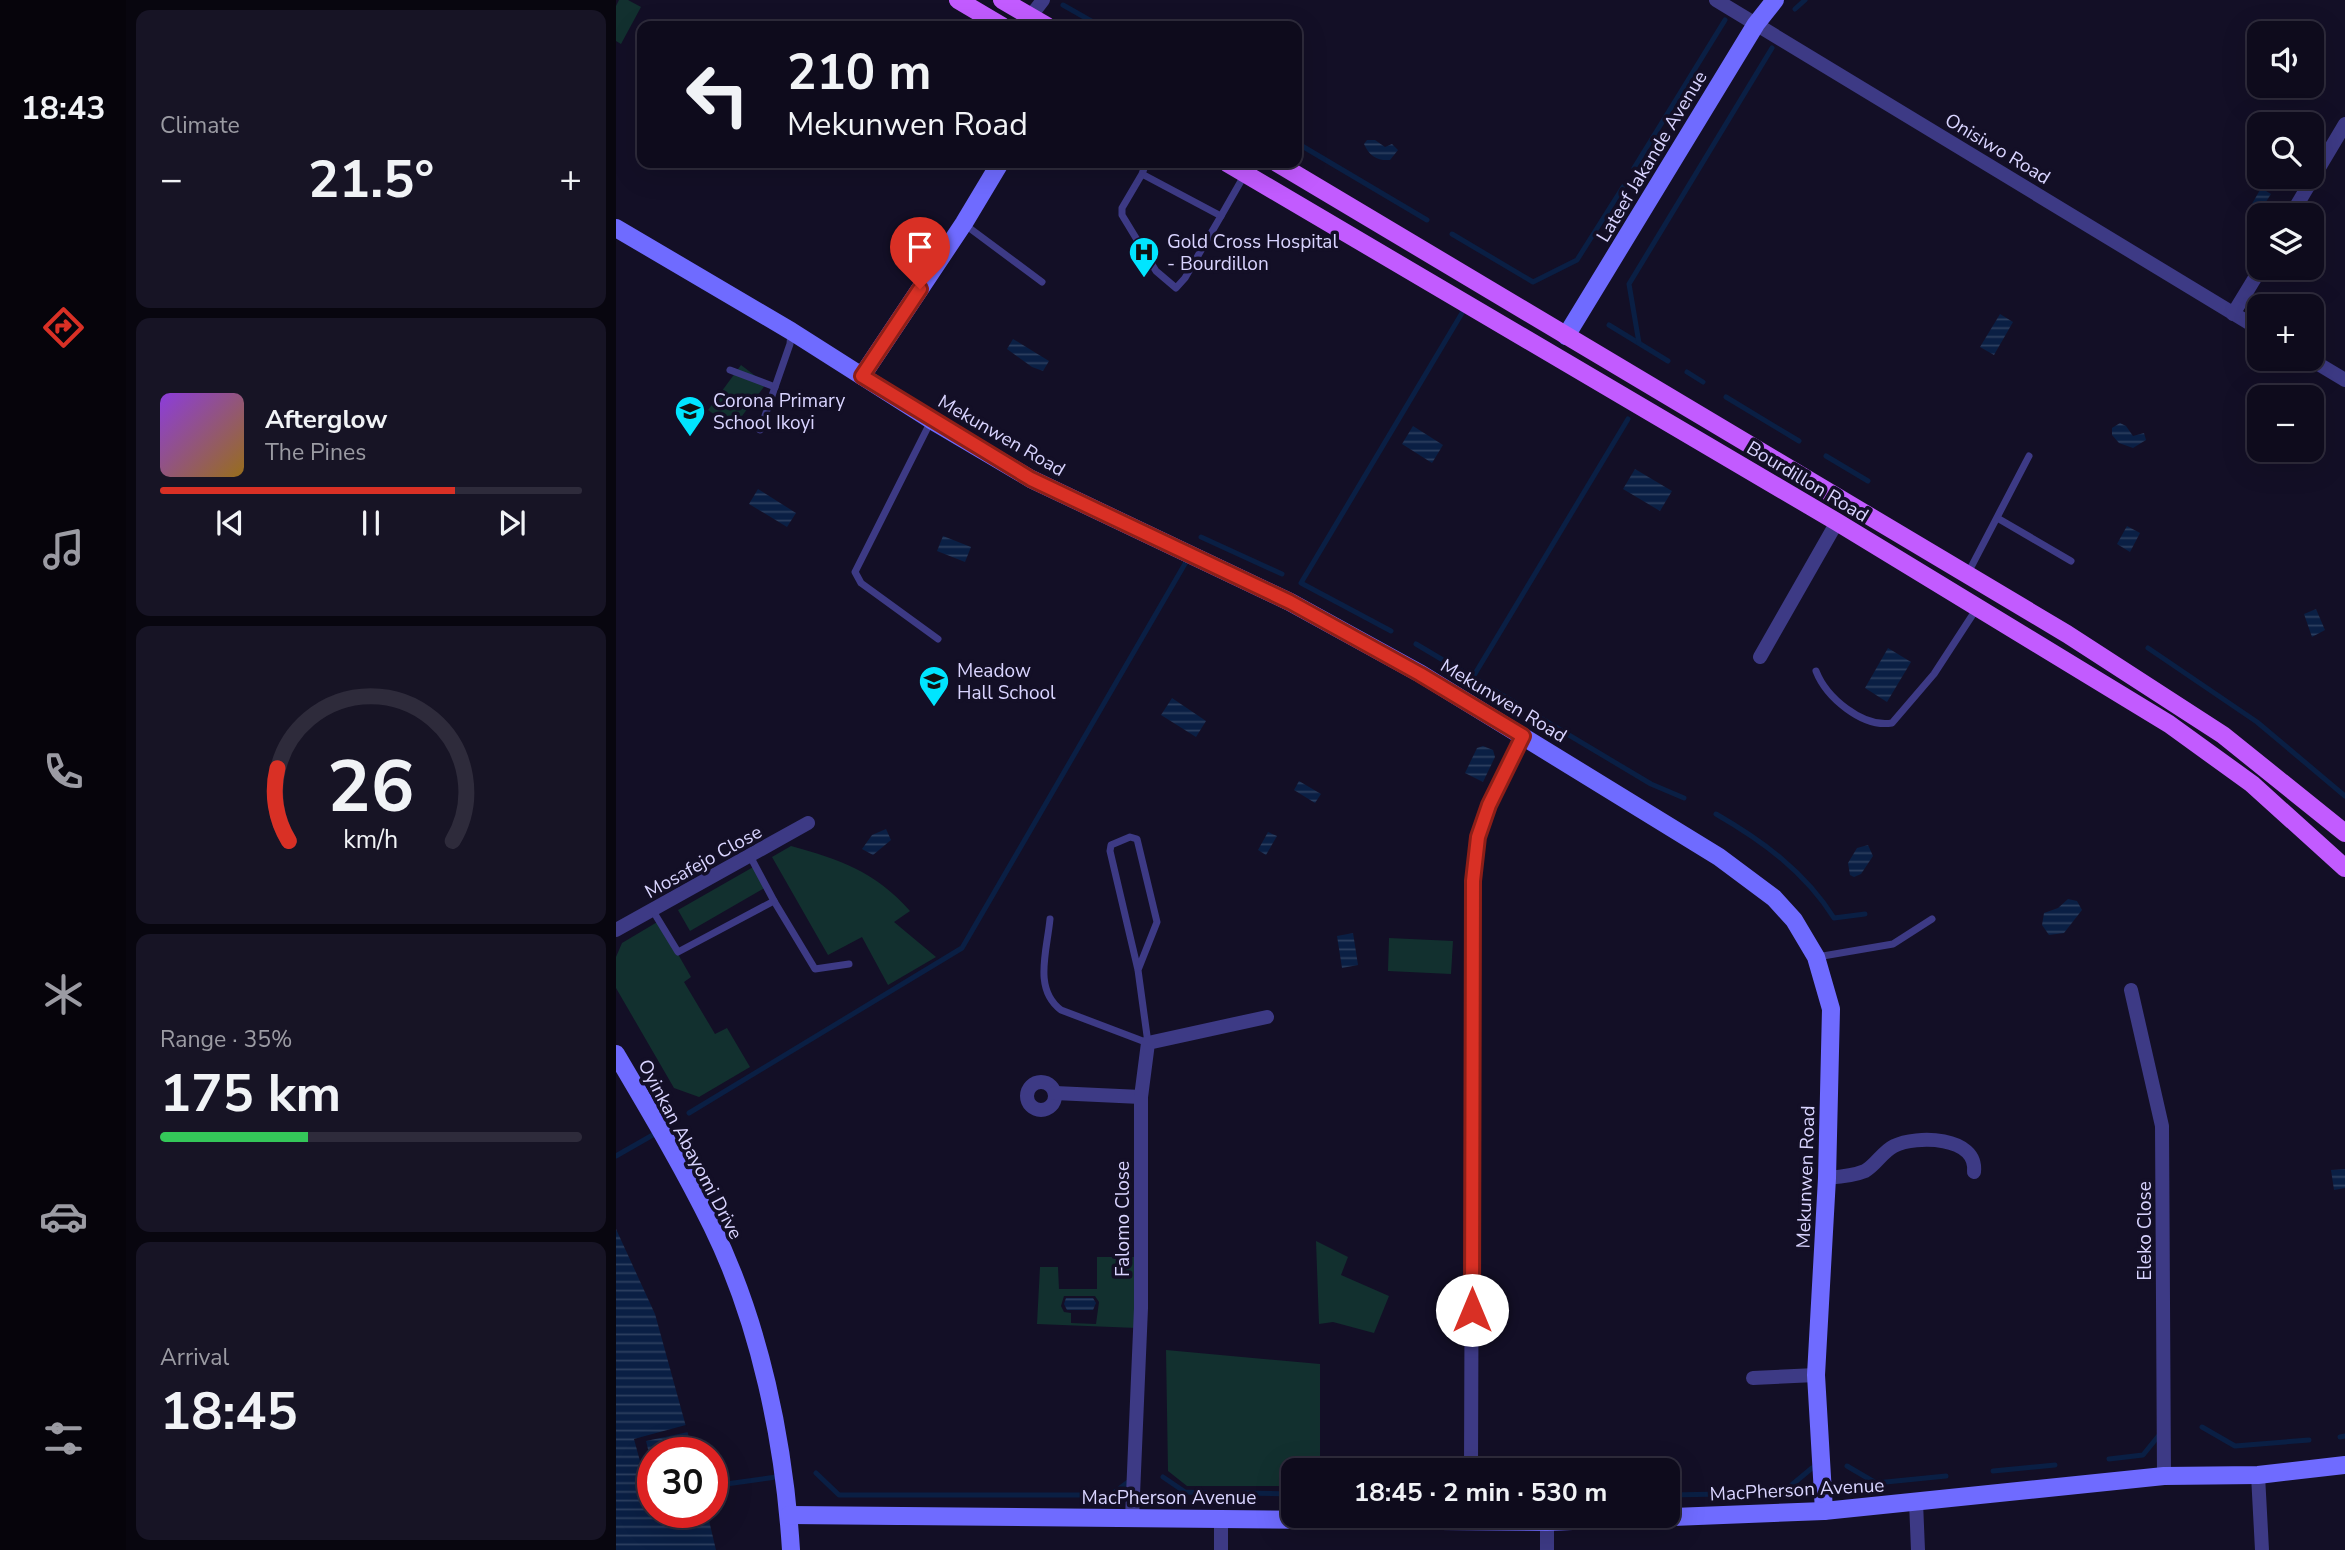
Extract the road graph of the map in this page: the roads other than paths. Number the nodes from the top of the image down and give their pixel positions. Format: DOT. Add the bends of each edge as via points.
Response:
graph roads {
  1 [pos="958,0"];
  2 [pos="1002,0"];
  3 [pos="1043,0"];
  4 [pos="1716,0"];
  5 [pos="1775,0"];
  6 [pos="1030,16"];
  7 [pos="994,21"];
  8 [pos="1038,21"];
  9 [pos="1756,24"];
  10 [pos="2345,124"];
  11 [pos="997,168"];
  12 [pos="1144,168"];
  13 [pos="1235,168"];
  14 [pos="1285,168"];
  15 [pos="1142,174"];
  16 [pos="1245,174"];
  17 [pos="2298,203"];
  18 [pos="1222,216"];
  19 [pos="964,223"];
  20 [pos="616,228"];
  21 [pos="2253,280"];
  22 [pos="1042,282"];
  23 [pos="2233,314"];
  24 [pos="2247,322"];
  25 [pos="791,331"];
  26 [pos="1566,335"];
  27 [pos="2324,368"];
  28 [pos="730,370"];
  29 [pos="862,376"];
  30 [pos="2345,380"];
  31 [pos="775,387"];
  32 [pos="931,420"];
  33 [pos="760,430"];
  34 [pos="2029,456"];
  35 [pos="1999,519"];
  36 [pos="1837,522"];
  37 [pos="2071,561"];
  38 [pos="1963,571"];
  39 [pos="1948,589"];
  40 [pos="1977,607"];
  41 [pos="938,639"];
  42 [pos="1760,657"];
  43 [pos="1816,671"];
  44 [pos="1523,736"];
  45 [pos="808,823"];
  46 [pos="2345,834"];
  47 [pos="751,856"];
  48 [pos="2345,868"];
  49 [pos="774,901"];
  50 [pos="653,911"];
  51 [pos="1050,919"];
  52 [pos="1932,919"];
  53 [pos="616,930"];
  54 [pos="1816,957"];
  55 [pos="849,964"];
  56 [pos="1139,970"];
  57 [pos="2131,990"];
  58 [pos="1267,1017"];
  59 [pos="1148,1043"];
  60 [pos="616,1054"];
  61 [pos="1055,1093"];
  62 [pos="1141,1097"];
  63 [pos="1974,1172"];
  64 [pos="1827,1178"];
  65 [pos="1816,1375"];
  66 [pos="1753,1378"];
  67 [pos="1471,1458"];
  68 [pos="2345,1465"];
  69 [pos="2258,1475"];
  70 [pos="2164,1476"];
  71 [pos="1916,1502"];
  72 [pos="1824,1511"];
  73 [pos="789,1515"];
  74 [pos="1680,1517"];
  75 [pos="1132,1518"];
  76 [pos="1221,1518"];
  77 [pos="1281,1518"];
  78 [pos="1547,1528"];
  79 [pos="791,1550"];
  80 [pos="1221,1550"];
  81 [pos="1547,1550"];
  82 [pos="1918,1550"];
  83 [pos="2262,1550"];
  1 -- 7 [label="main road"];
  2 -- 6 [label="main road"];
  3 -- 6 [label="street"];
  4 -- 9 [label="street, Onisiwo Road"];
  5 -- 9 [label="street, Lateef Jakande Avenue"];
  6 -- 8 [label="main road"];
  9 -- 23 [label="street, Onisiwo Road"];
  9 -- 26 [label="street, Lateef Jakande Avenue"];
  10 -- 17 [label="street"];
  11 -- 19 [label="street"];
  12 -- 15 [label="lane"];
  13 -- 16 [label="main road, Bourdillon Road"];
  14 -- 26 [label="main road, Bourdillon Road"];
  15 -- 18 [label="lane"];
  15 -- 18 [label="lane" via="1122,215 1156,271 1176,288"];
  16 -- 18 [label="lane"];
  16 -- 36 [label="main road, Bourdillon Road"];
  19 -- 22 [label="lane"];
  19 -- 29 [label="street"];
  20 -- 25 [label="street, Mekunwen Road"];
  21 -- 23 [label="street"];
  23 -- 24 [label="street, Onisiwo Road"];
  25 -- 29 [label="street, Mekunwen Road"];
  25 -- 31 [label="lane"];
  26 -- 38 [label="main road, Bourdillon Road"];
  27 -- 30 [label="street"];
  28 -- 31 [label="lane"];
  29 -- 32 [label="street, Mekunwen Road"];
  31 -- 33 [label="lane"];
  32 -- 41 [label="lane" via="855,572 861,583"];
  32 -- 44 [label="street, Mekunwen Road" via="1031,479 1290,602"];
  34 -- 35 [label="lane"];
  35 -- 37 [label="lane"];
  35 -- 38 [label="lane"];
  36 -- 39 [label="main road, Bourdillon Road"];
  36 -- 42 [label="street"];
  38 -- 39 [label="street"];
  38 -- 46 [label="main road, Bourdillon Road" via="2223,736"];
  39 -- 40 [label="main road, Bourdillon Road"];
  40 -- 43 [label="lane" via="1934,674 1892,723 1871,720 1840,703"];
  40 -- 48 [label="main road, Bourdillon Road" via="2159,717 2222,761"];
  44 -- 54 [label="street, Mekunwen Road" via="1751,879 1794,920"];
  44 -- 67 [label="street" via="1489,805 1478,837 1473,881"];
  45 -- 47 [label="street, Mosafejo Close"];
  47 -- 49 [label="lane"];
  47 -- 50 [label="street, Mosafejo Close"];
  49 -- 50 [label="lane" via="678,952"];
  49 -- 55 [label="lane" via="816,969"];
  50 -- 53 [label="street, Mosafejo Close"];
  51 -- 59 [label="lane" via="1043,986 1049,1001 1061,1010"];
  52 -- 54 [label="lane" via="1893,944"];
  54 -- 64 [label="street, Mekunwen Road" via="1831,1009"];
  56 -- 56 [label="lane" via="1157,922 1137,839 1129,837 1111,845 1110,851"];
  56 -- 59 [label="lane"];
  57 -- 70 [label="street, Eleko Close" via="2163,1137"];
  58 -- 59 [label="street"];
  59 -- 62 [label="street, Falomo Close"];
  60 -- 73 [label="street, Oyinkan Abayomi Drive" via="696,1194 737,1287 775,1426"];
  61 -- 62 [label="street"];
  62 -- 75 [label="street, Falomo Close" via="1141,1308"];
  63 -- 64 [label="street" via="1972,1156 1965,1149 1928,1139 1893,1147 1861,1172"];
  64 -- 65 [label="street, Mekunwen Road"];
  65 -- 66 [label="street"];
  65 -- 72 [label="street, Mekunwen Road"];
  68 -- 69 [label="street, MacPherson Avenue"];
  69 -- 70 [label="street, MacPherson Avenue"];
  69 -- 83 [label="street"];
  70 -- 71 [label="street, MacPherson Avenue"];
  71 -- 72 [label="street, MacPherson Avenue"];
  71 -- 82 [label="street"];
  72 -- 74 [label="street, MacPherson Avenue"];
  73 -- 75 [label="street, MacPherson Avenue"];
  73 -- 79 [label="street, Oyinkan Abayomi Drive"];
  75 -- 76 [label="street, MacPherson Avenue"];
  76 -- 77 [label="street, MacPherson Avenue"];
  76 -- 80 [label="street"];
  78 -- 81 [label="street"];
}
